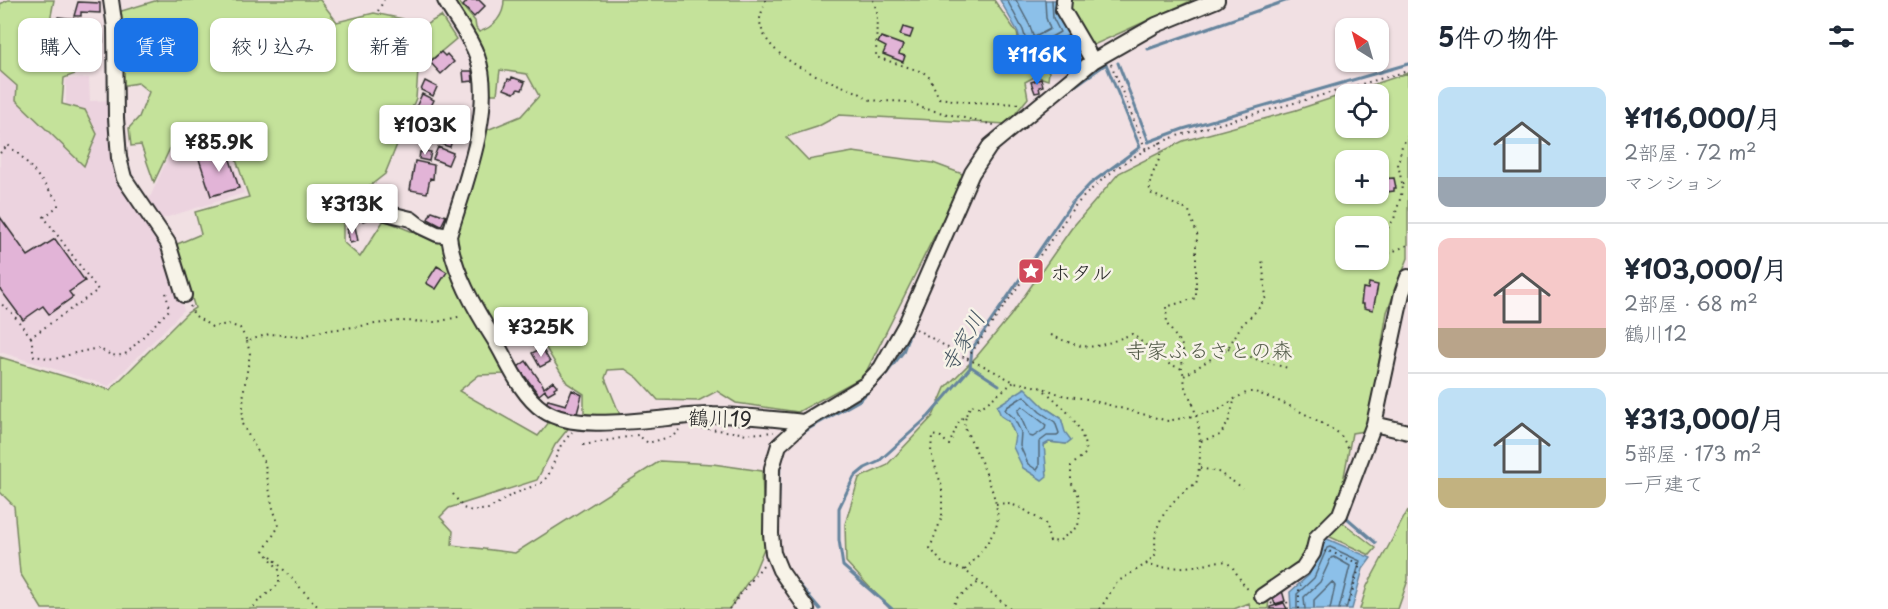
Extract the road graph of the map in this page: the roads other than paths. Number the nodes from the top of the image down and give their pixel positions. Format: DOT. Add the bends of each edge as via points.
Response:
graph roads {
  1 [pos="111,0"];
  2 [pos="445,0"];
  3 [pos="1064,0"];
  4 [pos="1217,0"];
  5 [pos="1094,61"];
  6 [pos="386,213"];
  7 [pos="449,236"];
  8 [pos="1408,277"];
  9 [pos="184,294"];
  10 [pos="804,422"];
  11 [pos="1374,424"];
  12 [pos="1408,432"];
  13 [pos="1262,596"];
  14 [pos="807,609"];
  1 -- 9 [label="street" via="116,118 124,178 168,243"];
  2 -- 7 [label="street" via="473,47 482,72 481,114 474,154"];
  3 -- 5 [label="street" via="1063,10"];
  4 -- 5 [label="street" via="1156,25"];
  5 -- 10 [label="street" via="990,146 972,173 906,324 881,368 865,385"];
  6 -- 7 [label="street"];
  7 -- 10 [label="street" via="450,248 476,310 531,400 545,412 565,420 612,422 710,414"];
  8 -- 11 [label="street"];
  10 -- 14 [label="street" via="779,445 772,468 771,534 780,570"];
  11 -- 12 [label="street"];
  11 -- 13 [label="street" via="1340,514 1317,537 1313,553 1302,568"];
}
